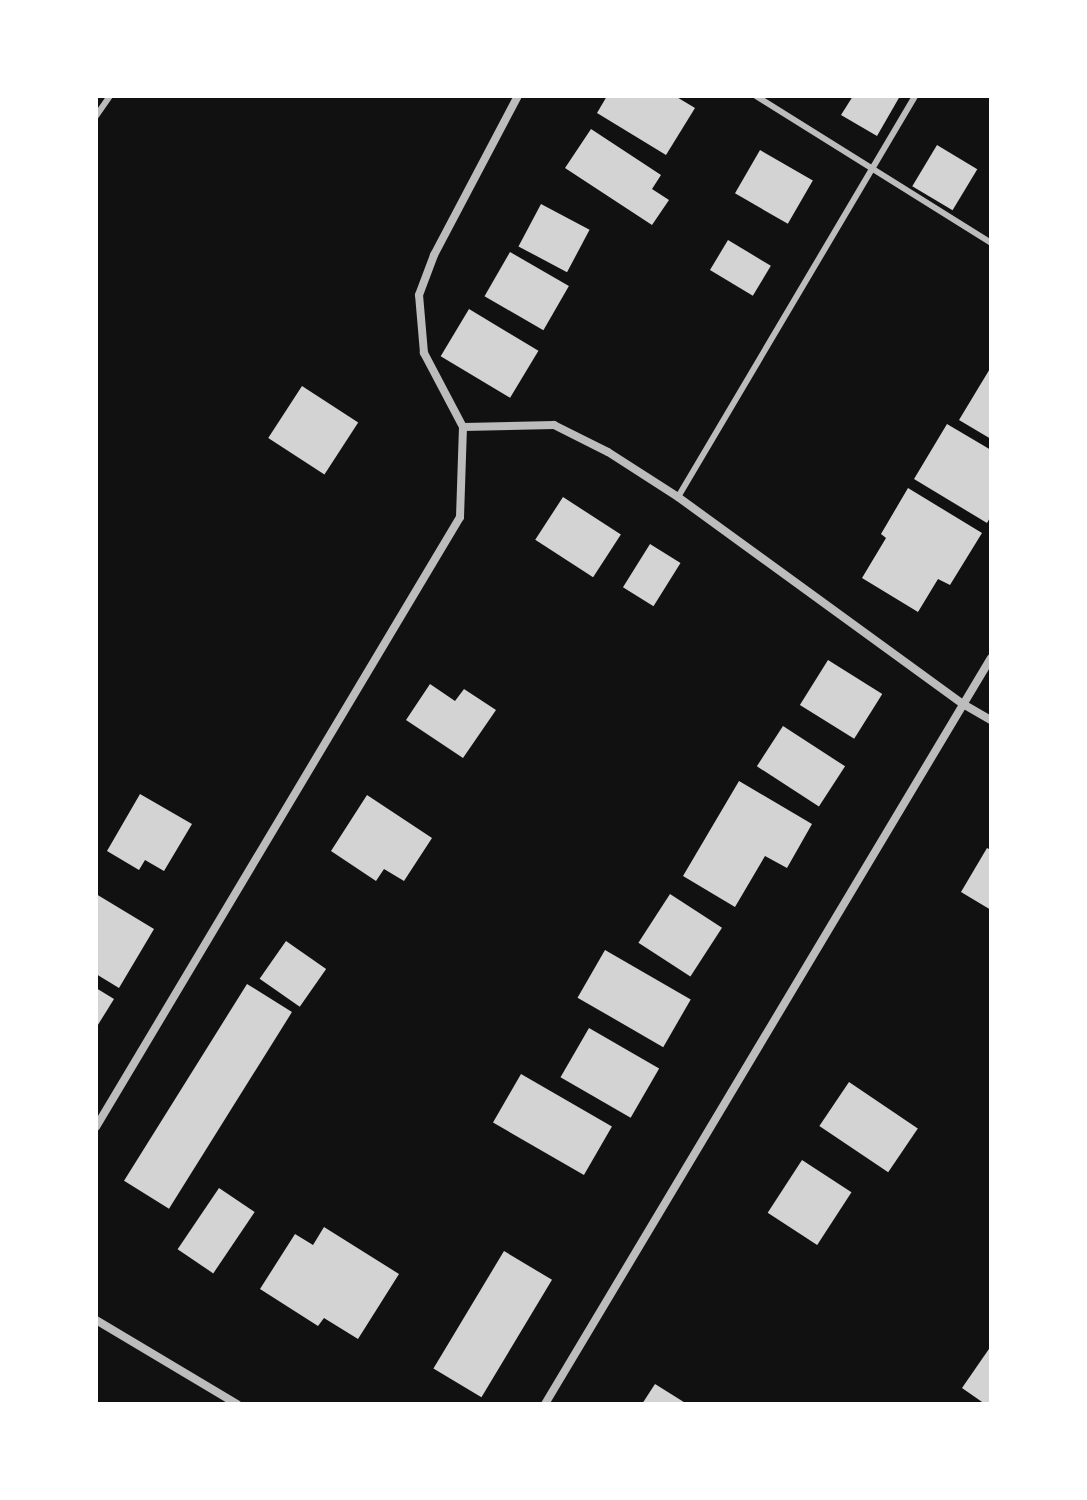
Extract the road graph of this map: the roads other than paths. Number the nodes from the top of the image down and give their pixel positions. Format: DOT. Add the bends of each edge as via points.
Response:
graph roads {
  1 [pos="110,96"];
  2 [pos="518,96"];
  3 [pos="756,96"];
  4 [pos="915,96"];
  5 [pos="96,116"];
  6 [pos="872,167"];
  7 [pos="991,243"];
  8 [pos="463,427"];
  9 [pos="678,497"];
  10 [pos="991,658"];
  11 [pos="963,704"];
  12 [pos="991,720"];
  13 [pos="96,1127"];
  14 [pos="96,1320"];
  15 [pos="237,1404"];
  16 [pos="545,1404"];
  1 -- 5 [label="lane"];
  2 -- 8 [label="street" via="434,255 419,295 424,353"];
  3 -- 6 [label="lane"];
  4 -- 6 [label="lane"];
  6 -- 7 [label="lane"];
  6 -- 9 [label="lane"];
  8 -- 9 [label="street" via="554,425"];
  8 -- 13 [label="street" via="460,517"];
  9 -- 11 [label="street"];
  10 -- 11 [label="street"];
  11 -- 12 [label="street"];
  11 -- 16 [label="street"];
  14 -- 15 [label="street"];
}
